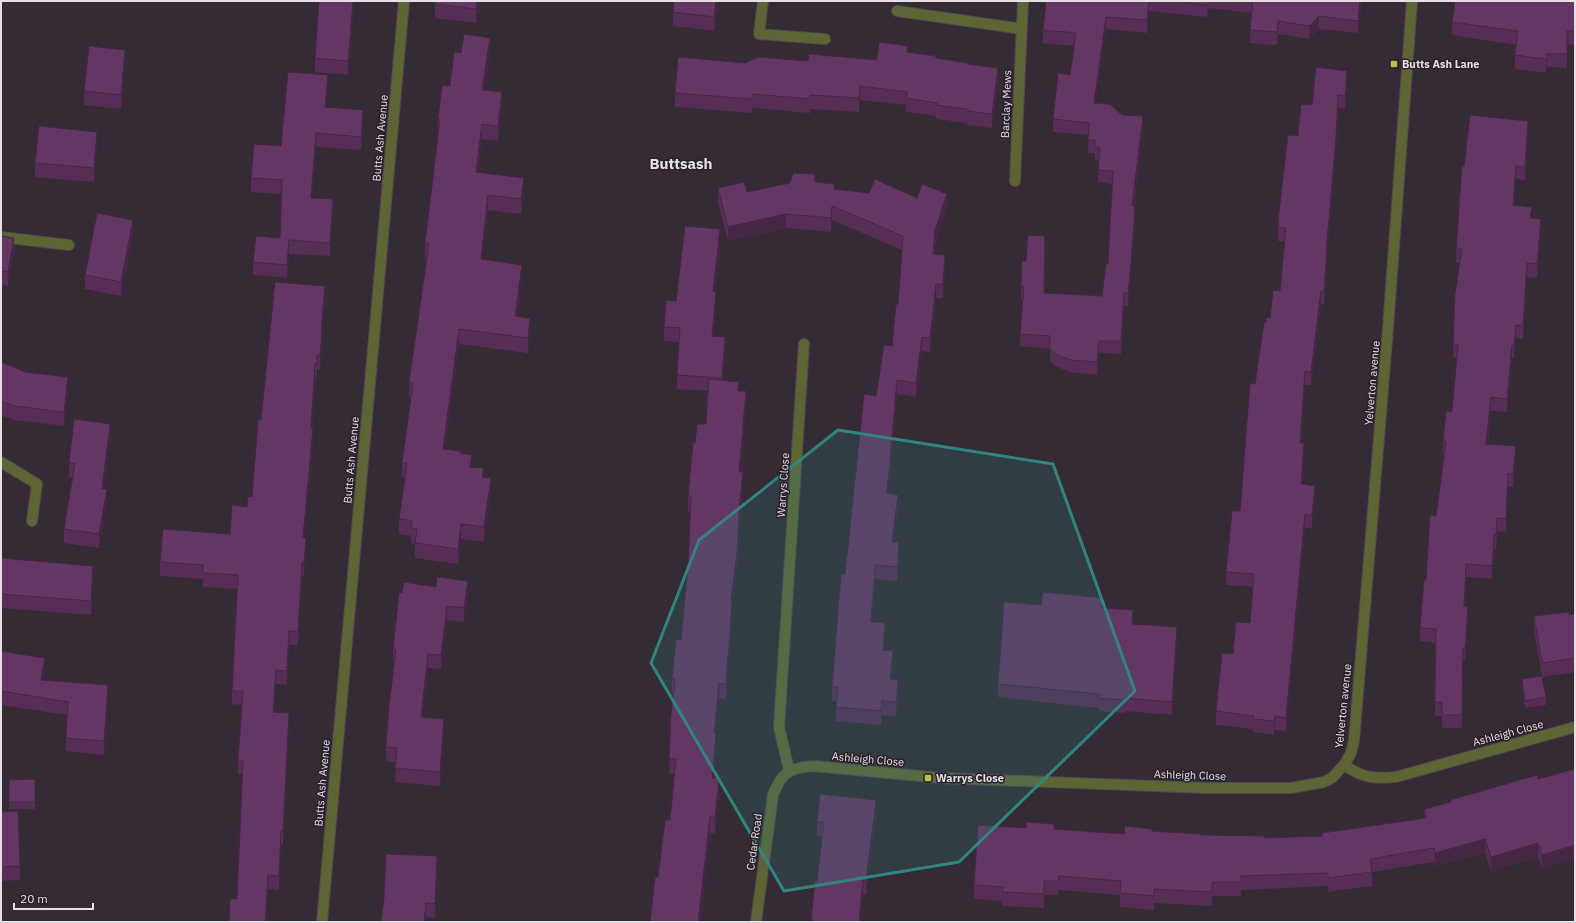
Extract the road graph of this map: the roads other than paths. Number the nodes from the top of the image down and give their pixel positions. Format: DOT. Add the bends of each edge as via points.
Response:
graph roads {
  1 [pos="404,1"];
  2 [pos="763,1"];
  3 [pos="1023,1"];
  4 [pos="1412,1"];
  5 [pos="897,11"];
  6 [pos="1022,29"];
  7 [pos="825,39"];
  8 [pos="1015,181"];
  9 [pos="1,237"];
  10 [pos="69,244"];
  11 [pos="804,344"];
  12 [pos="1,462"];
  13 [pos="32,521"];
  14 [pos="1575,727"];
  15 [pos="1344,766"];
  16 [pos="790,770"];
  17 [pos="322,922"];
  18 [pos="756,922"];
  1 -- 17 [label="street, Butts Ash Avenue"];
  2 -- 7 [label="street" via="759,34"];
  3 -- 6 [label="street, Barclay Mews"];
  4 -- 15 [label="street, Yelverton avenue" via="1388,336 1355,733 1351,753"];
  5 -- 6 [label="street"];
  6 -- 8 [label="street, Barclay Mews"];
  9 -- 10 [label="street"];
  11 -- 16 [label="street, Warrys Close" via="779,727"];
  12 -- 13 [label="street" via="37,484"];
  14 -- 15 [label="street, Ashleigh Close" via="1396,777 1367,777 1354,773"];
  15 -- 16 [label="street, Ashleigh Close" via="1340,772 1324,782 1291,788 1206,788 941,778 813,766"];
  16 -- 18 [label="street, Cedar Road" via="780,779 773,796"];
}
